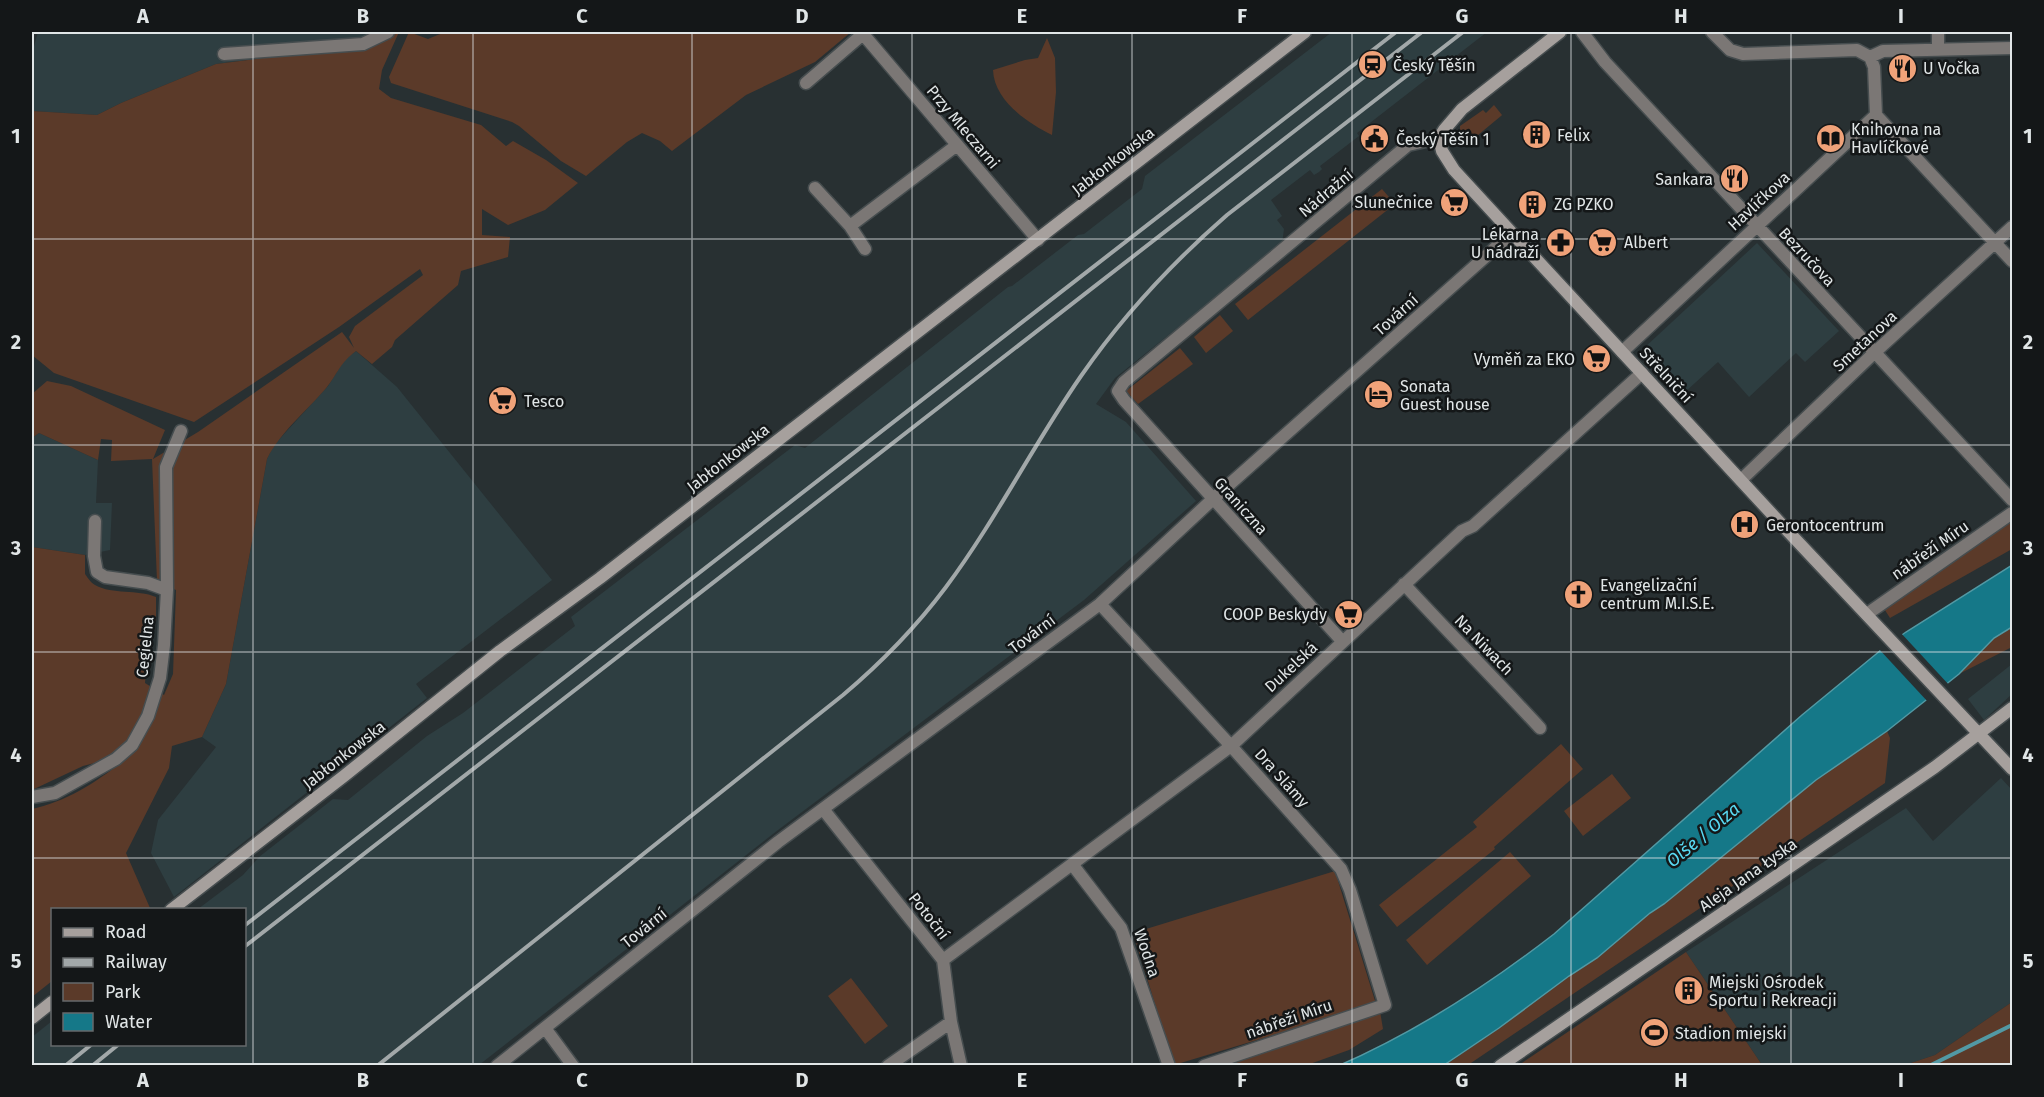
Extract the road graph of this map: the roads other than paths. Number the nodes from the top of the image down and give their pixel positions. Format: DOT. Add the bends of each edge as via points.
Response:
graph roads {
  1 [pos="388,32"];
  2 [pos="1305,32"];
  3 [pos="1560,32"];
  4 [pos="1582,32"];
  5 [pos="1712,32"];
  6 [pos="1938,32"];
  7 [pos="1938,48"];
  8 [pos="2013,48"];
  9 [pos="224,54"];
  10 [pos="1869,57"];
  11 [pos="806,83"];
  12 [pos="1876,115"];
  13 [pos="1439,138"];
  14 [pos="957,145"];
  15 [pos="814,188"];
  16 [pos="850,226"];
  17 [pos="1756,227"];
  18 [pos="2013,227"];
  19 [pos="1512,233"];
  20 [pos="1038,240"];
  21 [pos="1996,242"];
  22 [pos="865,249"];
  23 [pos="2013,261"];
  24 [pos="1622,352"];
  25 [pos="1874,353"];
  26 [pos="1642,374"];
  27 [pos="1118,391"];
  28 [pos="181,431"];
  29 [pos="1741,480"];
  30 [pos="1213,499"];
  31 [pos="2013,500"];
  32 [pos="2013,513"];
  33 [pos="94,521"];
  34 [pos="1404,584"];
  35 [pos="167,590"];
  36 [pos="1100,604"];
  37 [pos="1867,614"];
  38 [pos="1342,641"];
  39 [pos="2013,708"];
  40 [pos="1540,728"];
  41 [pos="1980,733"];
  42 [pos="1231,746"];
  43 [pos="2013,769"];
  44 [pos="32,797"];
  45 [pos="823,809"];
  46 [pos="1072,864"];
  47 [pos="172,908"];
  48 [pos="943,960"];
  49 [pos="51,1003"];
  50 [pos="1385,1005"];
  51 [pos="32,1018"];
  52 [pos="951,1022"];
  53 [pos="545,1028"];
  54 [pos="497,1065"];
  55 [pos="573,1065"];
  56 [pos="888,1065"];
  57 [pos="961,1065"];
  58 [pos="1169,1065"];
  59 [pos="1204,1065"];
  60 [pos="1500,1065"];
  1 -- 9 [label="street" via="363,44"];
  2 -- 20 [label="street, Jabłonkowska"];
  3 -- 13 [label="street" via="1462,109"];
  4 -- 17 [label="street, Bezručova"];
  5 -- 10 [label="street" via="1730,50 1743,54 1857,50"];
  6 -- 7 [label="street"];
  7 -- 8 [label="street"];
  7 -- 10 [label="street" via="1883,51"];
  10 -- 12 [label="street" via="1874,67"];
  11 -- 14 [label="street, Przy Mleczarni" via="863,34"];
  12 -- 17 [label="street, Havlíčkova"];
  12 -- 21 [label="street"];
  13 -- 19 [label="street, Střelniční" via="1450,164"];
  13 -- 27 [label="street, Nádražní" via="1408,146 1124,382"];
  14 -- 16 [label="street"];
  14 -- 20 [label="street, Przy Mleczarni"];
  15 -- 16 [label="street"];
  16 -- 22 [label="street"];
  17 -- 24 [label="street, Havlíčkova"];
  17 -- 25 [label="street, Bezručova"];
  18 -- 21 [label="street, Smetanova"];
  19 -- 24 [label="street, Střelniční"];
  19 -- 30 [label="street, Tovární"];
  20 -- 47 [label="street, Jabłonkowska" via="500,651"];
  21 -- 23 [label="street"];
  21 -- 25 [label="street, Smetanova"];
  24 -- 26 [label="street, Střelniční"];
  25 -- 29 [label="street, Smetanova"];
  25 -- 31 [label="street, Bezručova"];
  26 -- 29 [label="street, Střelniční"];
  26 -- 34 [label="street, Dukelská"];
  27 -- 30 [label="street, Graniczna"];
  28 -- 35 [label="street, Cegielna" via="166,467"];
  29 -- 37 [label="street, Střelniční"];
  30 -- 36 [label="street, Tovární"];
  30 -- 38 [label="street, Graniczna"];
  32 -- 37 [label="street, nábřeží Míru"];
  33 -- 35 [label="street" via="97,572 105,578 148,583"];
  34 -- 38 [label="street, Dukelská"];
  34 -- 40 [label="street, Na Niwach"];
  35 -- 44 [label="street, Cegielna" via="160,678 148,716 132,745 116,759 55,793"];
  36 -- 42 [label="street, Dra Slámy"];
  36 -- 45 [label="street, Tovární"];
  37 -- 41 [label="street, Střelniční"];
  38 -- 42 [label="street, Dukelská"];
  39 -- 41 [label="street, Aleja Jana Łyska"];
  41 -- 43 [label="street, Střelniční"];
  41 -- 60 [label="street, Aleja Jana Łyska"];
  42 -- 46 [label="street, Dukelská"];
  42 -- 50 [label="street, Dra Slámy" via="1341,869"];
  45 -- 48 [label="street, Potoční"];
  45 -- 53 [label="street, Tovární"];
  46 -- 48 [label="street, Dukelská"];
  46 -- 58 [label="street, Wodna" via="1121,928"];
  48 -- 52 [label="street, Potoční"];
  49 -- 51 [label="street"];
  50 -- 59 [label="street, nábřeží Míru"];
  52 -- 56 [label="street"];
  52 -- 57 [label="street, Potoční"];
  53 -- 54 [label="street, Tovární"];
  53 -- 55 [label="street"];
}
